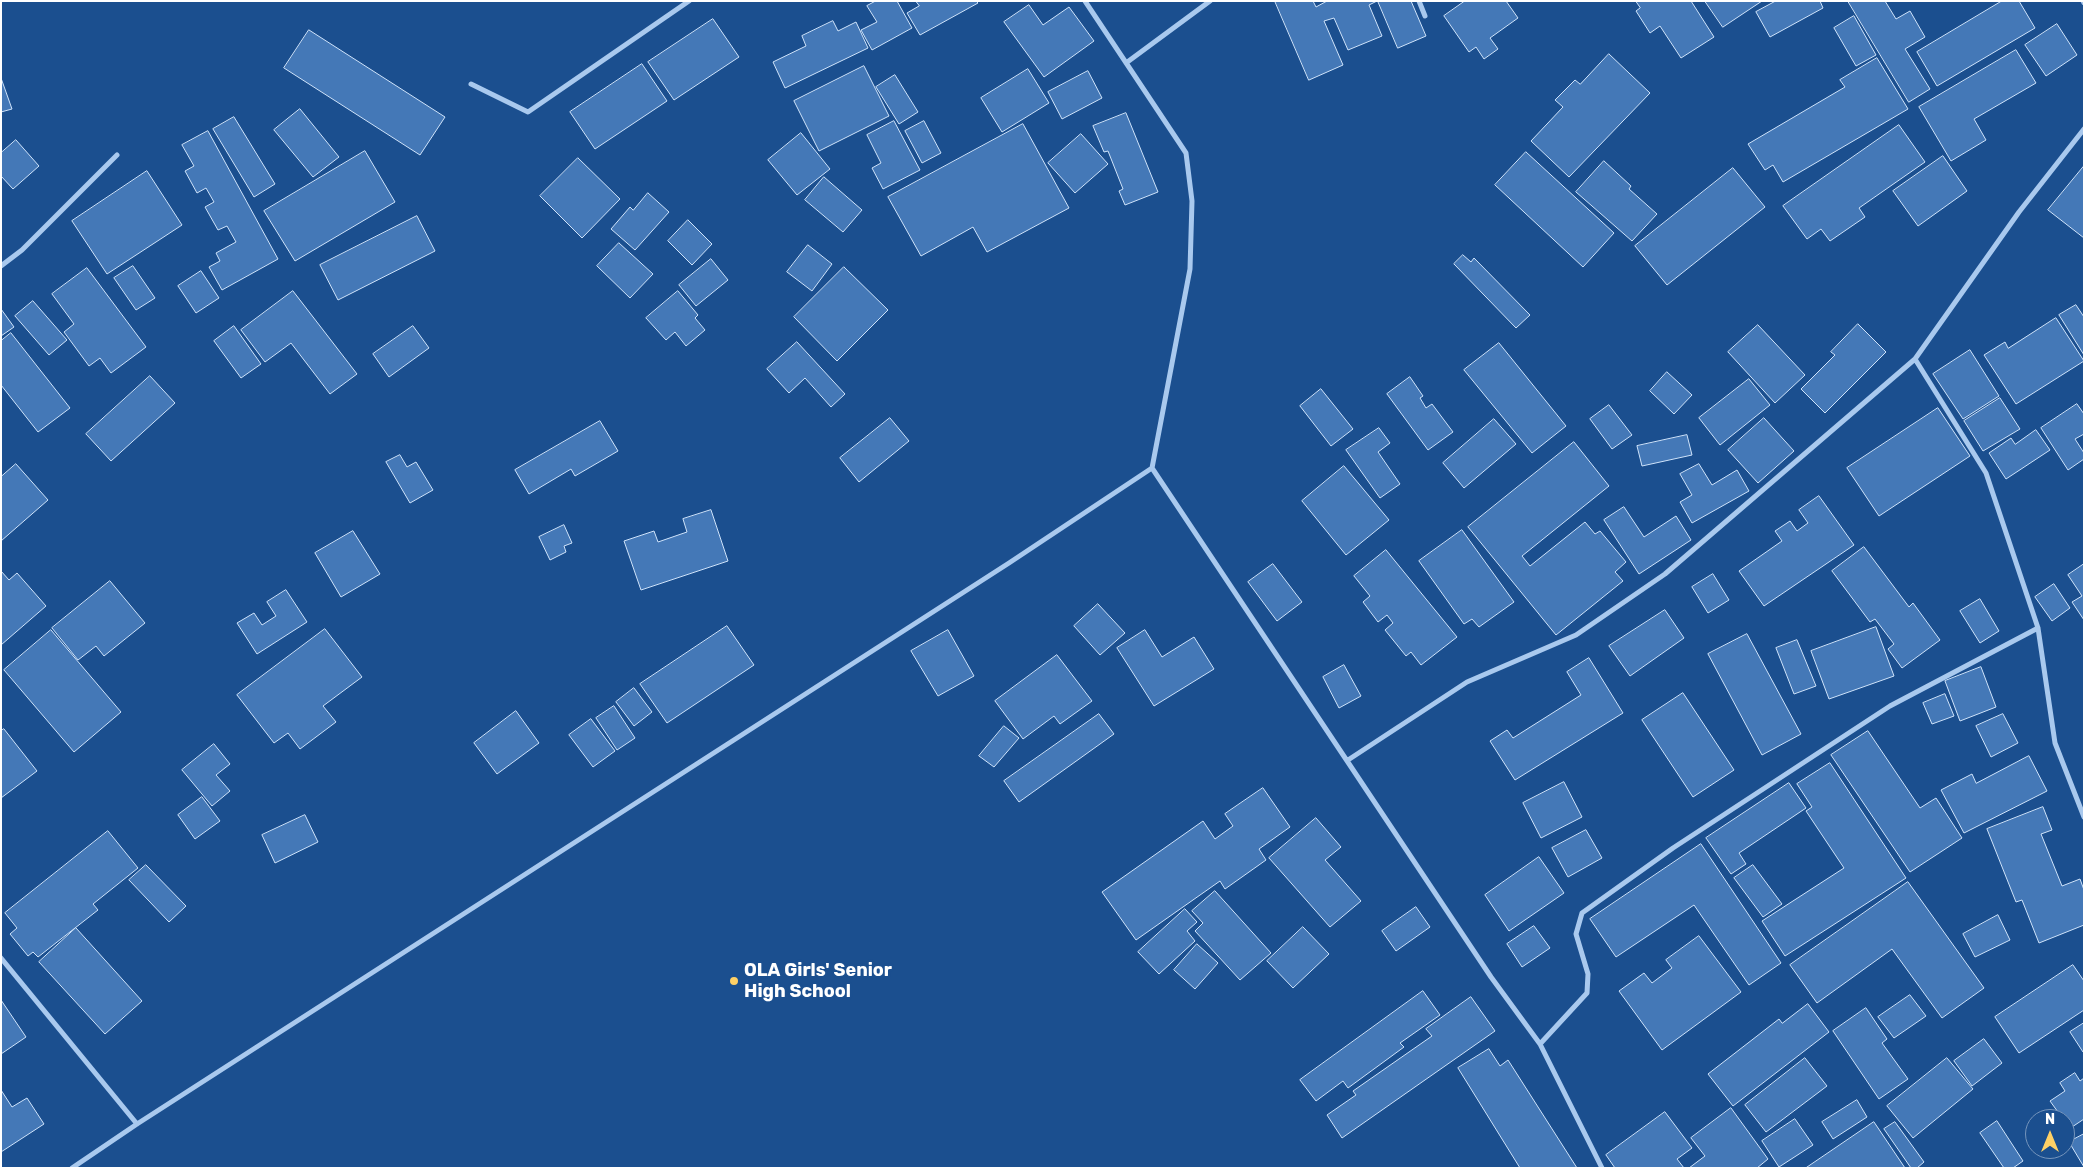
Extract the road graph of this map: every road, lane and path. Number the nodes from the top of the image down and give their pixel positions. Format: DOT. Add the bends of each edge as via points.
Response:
graph roads {
  1 [pos="689,1"];
  2 [pos="1085,1"];
  3 [pos="1210,1"];
  4 [pos="1419,1"];
  5 [pos="1425,16"];
  6 [pos="1126,63"];
  7 [pos="471,84"];
  8 [pos="2084,129"];
  9 [pos="117,155"];
  10 [pos="1,266"];
  11 [pos="1915,358"];
  12 [pos="1152,468"];
  13 [pos="2038,628"];
  14 [pos="1348,760"];
  15 [pos="2084,817"];
  16 [pos="1,958"];
  17 [pos="1540,1044"];
  18 [pos="136,1124"];
  19 [pos="72,1168"];
  20 [pos="1602,1168"];
  1 -- 7 [label="street" via="528,112"];
  2 -- 6 [label="street"];
  3 -- 6 [label="street"];
  4 -- 5 [label="street"];
  6 -- 12 [label="street" via="1186,153 1192,201 1190,269"];
  8 -- 11 [label="street" via="2019,212"];
  9 -- 10 [label="street" via="22,250"];
  11 -- 13 [label="street" via="1986,473"];
  11 -- 14 [label="street" via="1665,574 1576,635 1467,682"];
  12 -- 14 [label="street" via="1264,640"];
  12 -- 18 [label="street"];
  13 -- 15 [label="street" via="2055,743"];
  13 -- 17 [label="street" via="1890,706 1673,848 1582,913 1576,934 1588,974 1587,993"];
  14 -- 17 [label="street" via="1490,977"];
  16 -- 18 [label="street"];
  17 -- 20 [label="street"];
  18 -- 19 [label="street"];
}
